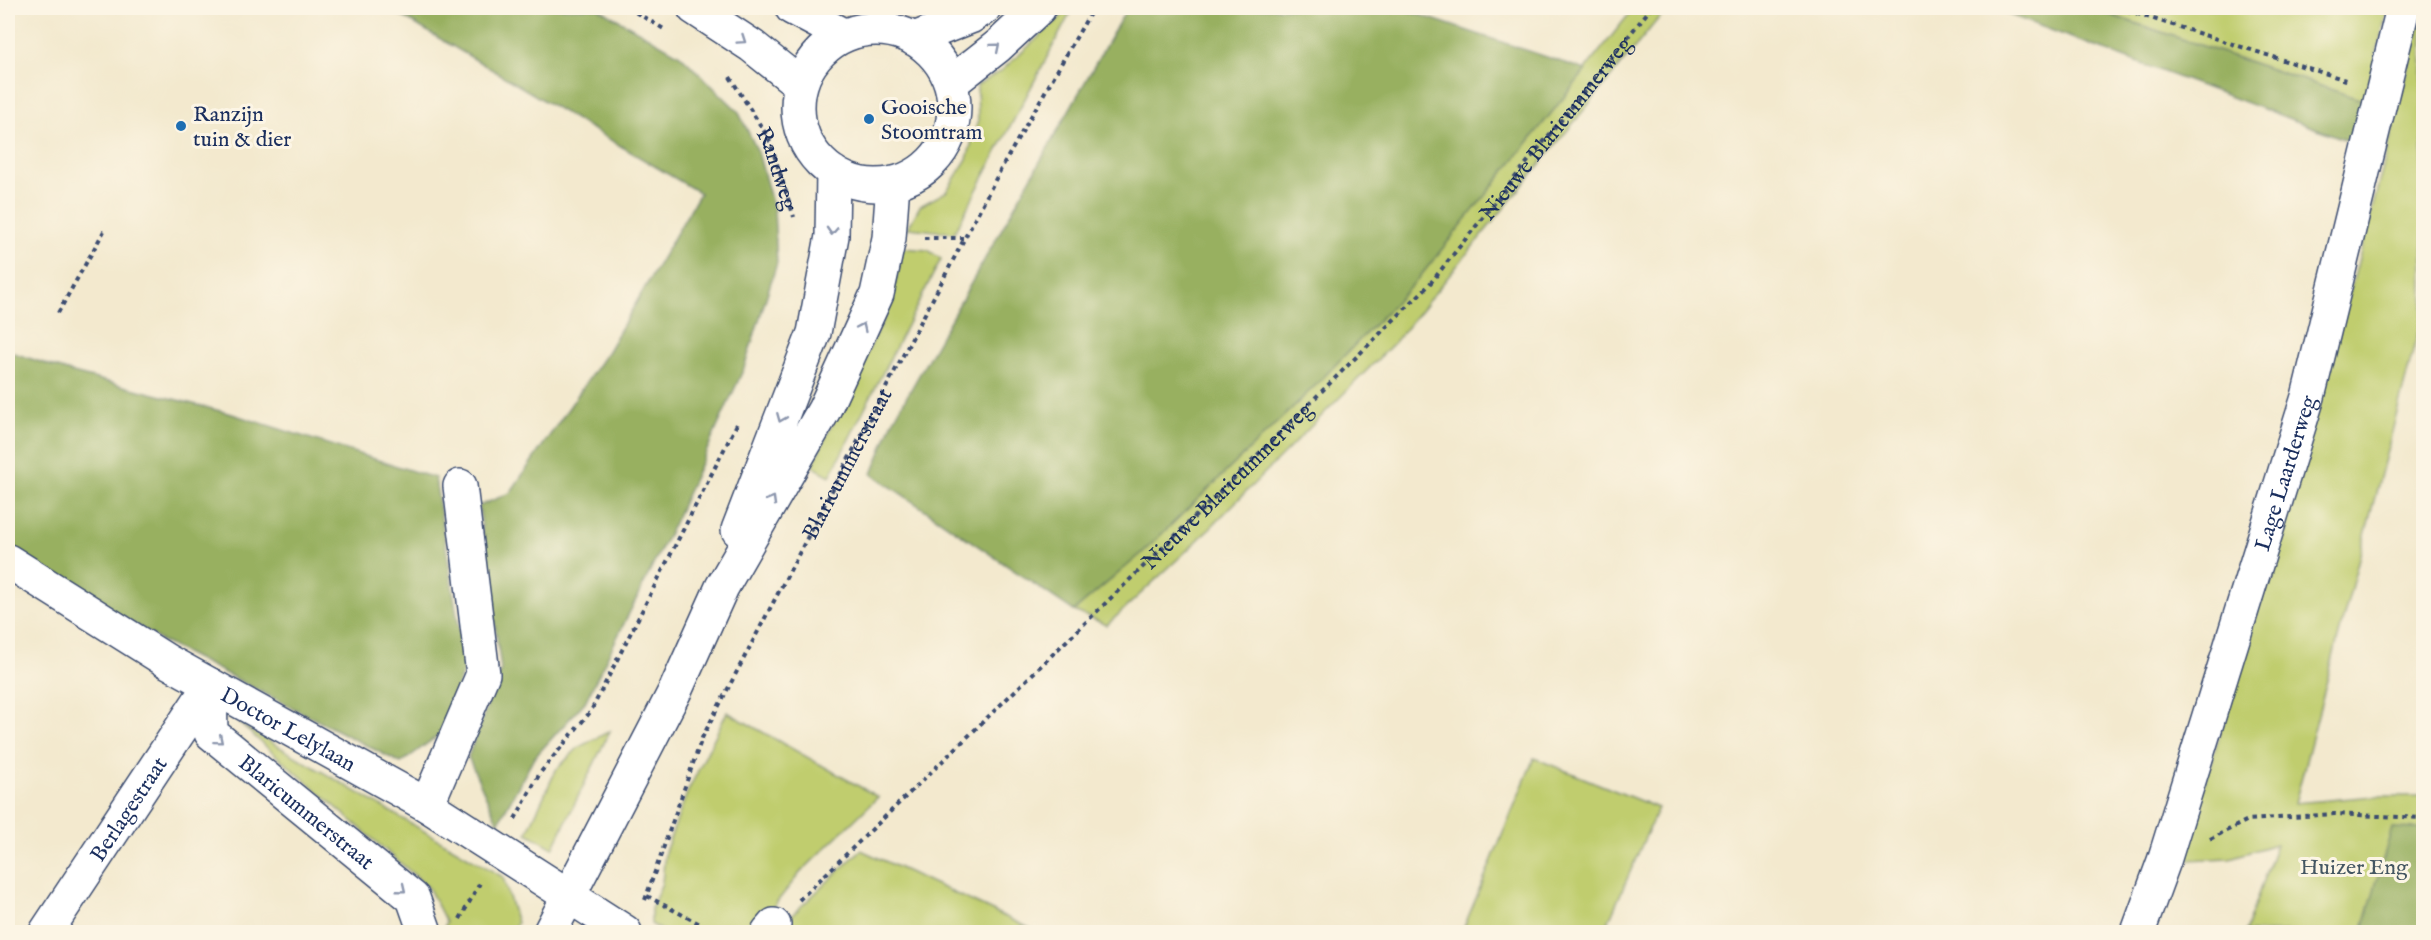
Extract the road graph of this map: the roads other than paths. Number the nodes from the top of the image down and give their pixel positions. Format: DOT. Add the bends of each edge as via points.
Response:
graph roads {
  1 [pos="694,8"];
  2 [pos="792,8"];
  3 [pos="984,8"];
  4 [pos="1039,8"];
  5 [pos="2403,8"];
  6 [pos="841,34"];
  7 [pos="914,39"];
  8 [pos="951,83"];
  9 [pos="801,85"];
  10 [pos="833,172"];
  11 [pos="893,183"];
  12 [pos="460,486"];
  13 [pos="8,561"];
  14 [pos="722,587"];
  15 [pos="210,685"];
  16 [pos="427,805"];
  17 [pos="571,895"];
  18 [pos="625,932"];
  19 [pos="46,933"];
  20 [pos="425,933"];
  21 [pos="550,933"];
  22 [pos="2138,933"];
  1 -- 9 [label="street, one-way" via="752,46"];
  2 -- 6 [label="street"];
  3 -- 7 [label="street"];
  8 -- 4 [label="street, one-way"];
  5 -- 22 [label="street, Lage Laarderweg" via="2308,397 2164,861"];
  6 -- 7 [label="street" via="890,31"];
  6 -- 9 [label="street" via="812,63"];
  7 -- 8 [label="street" via="938,56"];
  8 -- 11 [label="street" via="953,109 949,134 917,173"];
  9 -- 10 [label="street" via="798,118 802,134 810,149"];
  10 -- 11 [label="street" via="862,184"];
  10 -- 14 [label="street, Blaricummerstraat, one-way" via="832,236 814,333 742,514"];
  14 -- 11 [label="street, Blaricummerstraat, one-way" via="824,411 877,294 889,238"];
  12 -- 16 [label="street" via="483,674"];
  13 -- 15 [label="street, Doctor Lelylaan"];
  14 -- 17 [label="street, Blaricummerstraat" via="676,689"];
  15 -- 16 [label="street, Doctor Lelylaan"];
  15 -- 19 [label="street, Berlagestraat"];
  15 -- 20 [label="street, Blaricummerstraat, one-way" via="211,733 413,898"];
  16 -- 17 [label="street, Doctor Lelylaan"];
  17 -- 18 [label="street, Doctor Lelylaan"];
  17 -- 21 [label="street, Blaricummerstraat"];
}
